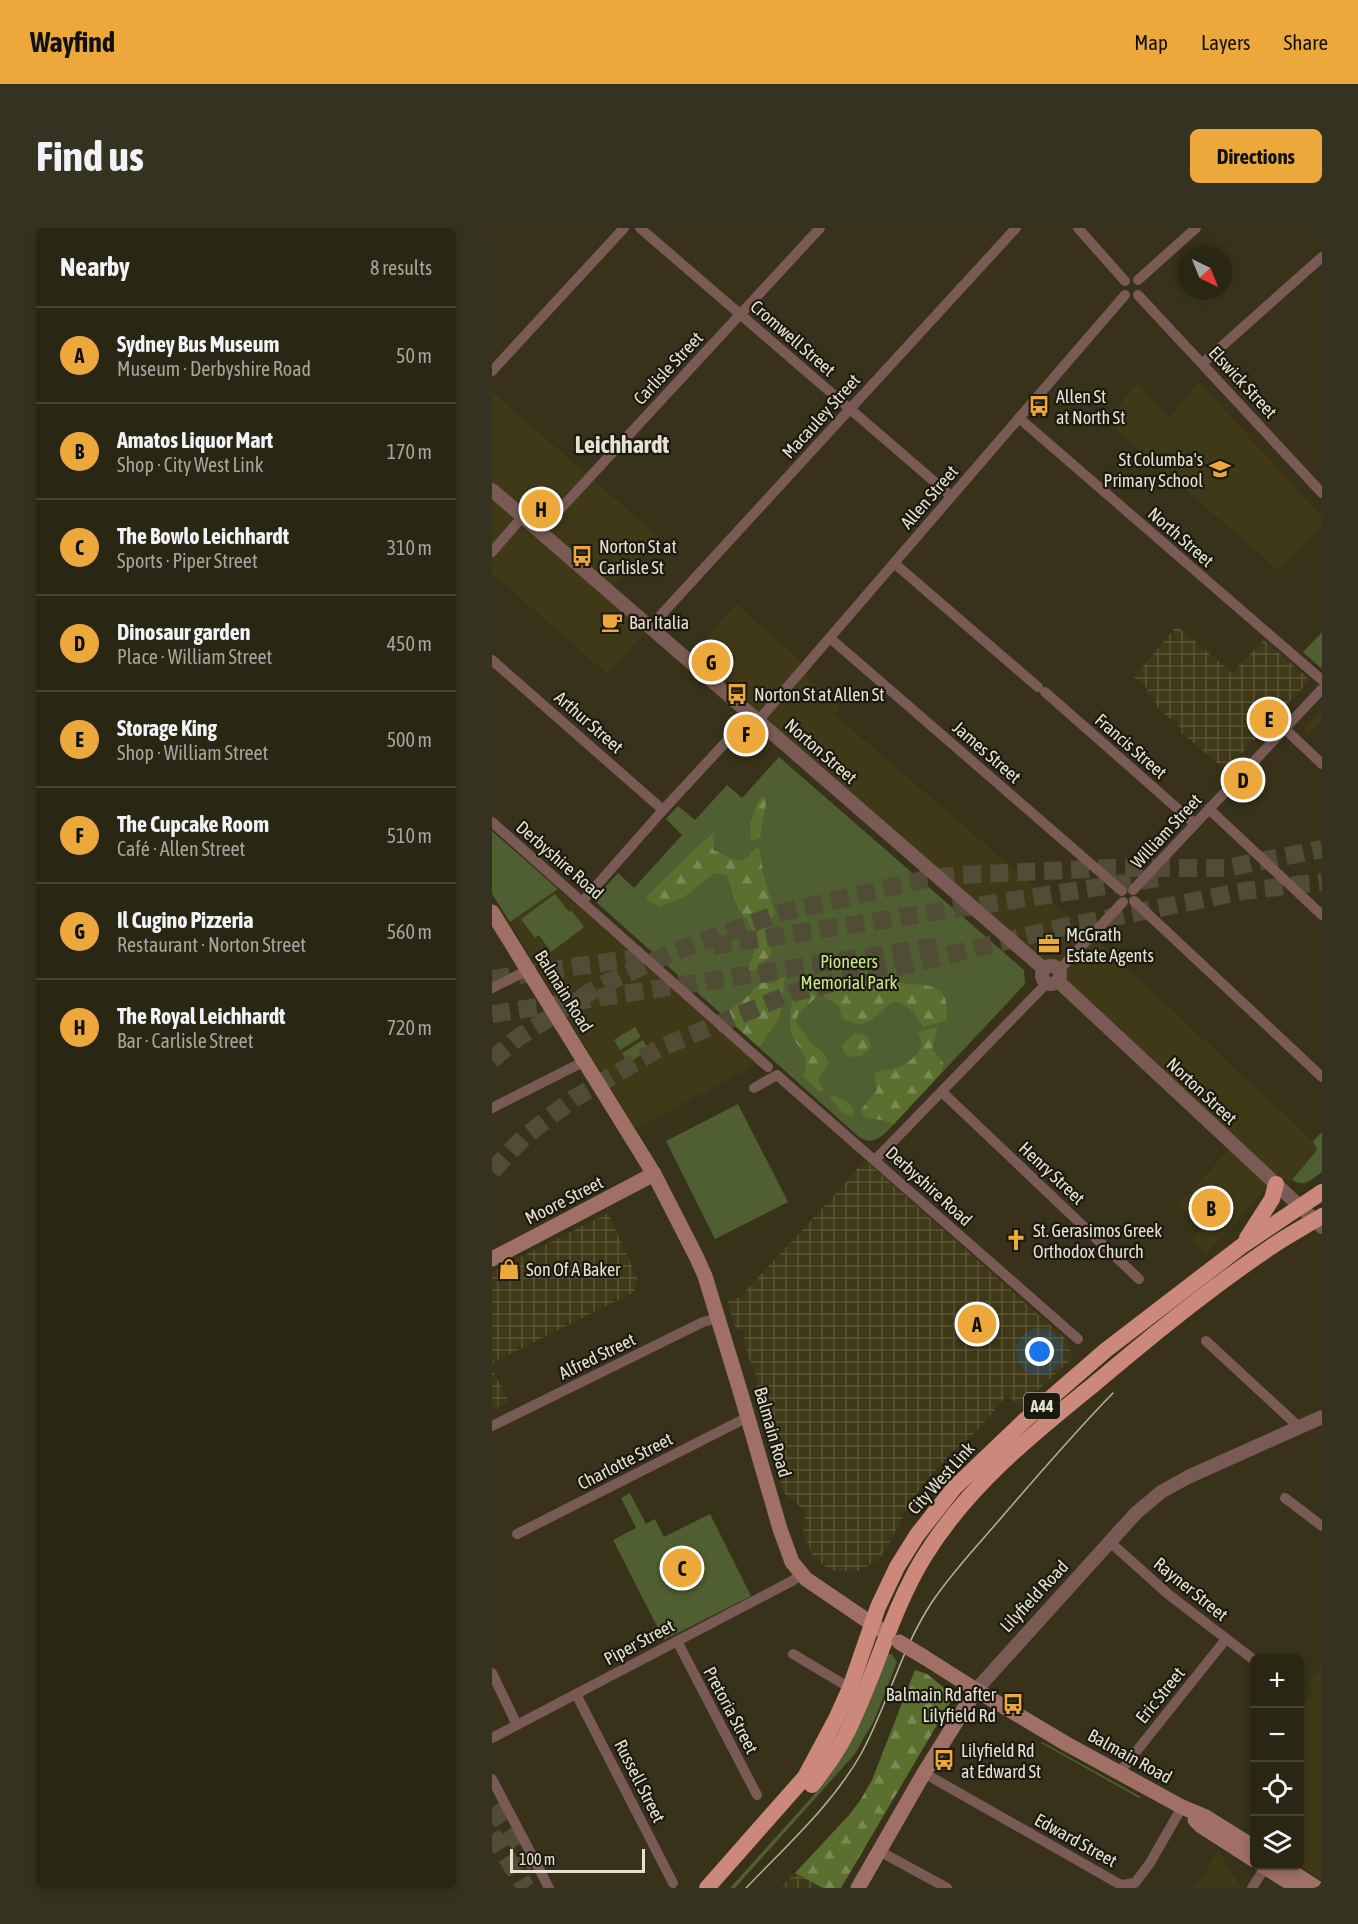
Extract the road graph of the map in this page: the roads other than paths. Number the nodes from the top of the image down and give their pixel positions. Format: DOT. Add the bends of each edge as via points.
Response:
graph roads {
  1 [pos="624,228"];
  2 [pos="640,228"];
  3 [pos="820,228"];
  4 [pos="1016,228"];
  5 [pos="1078,228"];
  6 [pos="1196,228"];
  7 [pos="1322,257"];
  8 [pos="1138,280"];
  9 [pos="1125,281"];
  10 [pos="1125,295"];
  11 [pos="1138,295"];
  12 [pos="740,314"];
  13 [pos="1203,363"];
  14 [pos="492,371"];
  15 [pos="850,408"];
  16 [pos="1019,418"];
  17 [pos="492,490"];
  18 [pos="1321,491"];
  19 [pos="951,496"];
  20 [pos="523,516"];
  21 [pos="540,531"];
  22 [pos="492,552"];
  23 [pos="894,562"];
  24 [pos="650,627"];
  25 [pos="830,638"];
  26 [pos="492,660"];
  27 [pos="1322,680"];
  28 [pos="1322,689"];
  29 [pos="758,721"];
  30 [pos="1284,728"];
  31 [pos="737,730"];
  32 [pos="1322,764"];
  33 [pos="1209,809"];
  34 [pos="663,810"];
  35 [pos="492,822"];
  36 [pos="1195,824"];
  37 [pos="1128,896"];
  38 [pos="582,902"];
  39 [pos="492,912"];
  40 [pos="1322,915"];
  41 [pos="528,970"];
  42 [pos="1052,976"];
  43 [pos="492,988"];
  44 [pos="585,1061"];
  45 [pos="768,1067"];
  46 [pos="1322,1077"];
  47 [pos="754,1088"];
  48 [pos="942,1092"];
  49 [pos="492,1108"];
  50 [pos="875,1160"];
  51 [pos="654,1174"];
  52 [pos="1276,1184"];
  53 [pos="1322,1192"];
  54 [pos="1300,1206"];
  55 [pos="1319,1221"];
  56 [pos="1243,1245"];
  57 [pos="492,1259"];
  58 [pos="1139,1279"];
  59 [pos="718,1318"];
  60 [pos="1078,1339"];
  61 [pos="1206,1341"];
  62 [pos="748,1417"];
  63 [pos="1322,1417"];
  64 [pos="492,1426"];
  65 [pos="1299,1427"];
  66 [pos="1285,1498"];
  67 [pos="1322,1526"];
  68 [pos="517,1534"];
  69 [pos="1110,1542"];
  70 [pos="801,1574"];
  71 [pos="872,1624"];
  72 [pos="893,1638"];
  73 [pos="1226,1639"];
  74 [pos="677,1641"];
  75 [pos="793,1654"];
  76 [pos="1250,1657"];
  77 [pos="492,1673"];
  78 [pos="850,1688"];
  79 [pos="976,1690"];
  80 [pos="576,1694"];
  81 [pos="517,1725"];
  82 [pos="492,1738"];
  83 [pos="924,1773"];
  84 [pos="1119,1773"];
  85 [pos="492,1779"];
  86 [pos="757,1795"];
  87 [pos="1182,1807"];
  88 [pos="1250,1844"];
  89 [pos="879,1851"];
  90 [pos="1250,1857"];
  91 [pos="1260,1870"];
  92 [pos="1270,1870"];
  93 [pos="1289,1870"];
  94 [pos="673,1883"];
  95 [pos="549,1888"];
  96 [pos="707,1888"];
  97 [pos="721,1888"];
  98 [pos="858,1888"];
  99 [pos="947,1888"];
  100 [pos="1252,1888"];
  101 [pos="1298,1888"];
  102 [pos="1317,1888"];
  1 -- 14 [label="street"];
  2 -- 12 [label="street, Cromwell Street"];
  3 -- 12 [label="street, Carlisle Street"];
  4 -- 15 [label="street, Macauley Street"];
  5 -- 9 [label="street"];
  6 -- 8 [label="street"];
  7 -- 13 [label="street"];
  8 -- 9 [label="street"];
  8 -- 11 [label="street"];
  9 -- 10 [label="street"];
  10 -- 11 [label="street"];
  10 -- 16 [label="street, Allen Street"];
  11 -- 13 [label="street, Elswick Street"];
  12 -- 15 [label="street, Cromwell Street"];
  12 -- 21 [label="street, Carlisle Street"];
  13 -- 18 [label="street, Elswick Street"];
  15 -- 19 [label="street, Cromwell Street"];
  15 -- 24 [label="street, Macauley Street"];
  16 -- 19 [label="street, Allen Street"];
  16 -- 27 [label="street, North Street"];
  17 -- 20 [label="street, Norton Street"];
  19 -- 23 [label="street, Allen Street"];
  20 -- 21 [label="street, Norton Street"];
  20 -- 22 [label="street"];
  21 -- 24 [label="street, Norton Street"];
  23 -- 25 [label="street, Allen Street"];
  23 -- 36 [label="street, Francis Street"];
  24 -- 29 [label="street, Norton Street"];
  25 -- 29 [label="street, Allen Street"];
  25 -- 37 [label="street, James Street"];
  26 -- 34 [label="street, Arthur Street"];
  28 -- 30 [label="street, William Street"];
  29 -- 42 [label="street, Norton Street"];
  30 -- 32 [label="street"];
  30 -- 33 [label="street, William Street"];
  31 -- 34 [label="street"];
  33 -- 36 [label="street, William Street"];
  33 -- 40 [label="street"];
  34 -- 38 [label="street"];
  35 -- 38 [label="street, Derbyshire Road"];
  36 -- 37 [label="street, William Street"];
  37 -- 42 [label="street, William Street"];
  37 -- 46 [label="street, James Street"];
  38 -- 45 [label="street, Derbyshire Road"];
  39 -- 41 [label="main road, Balmain Road"];
  41 -- 43 [label="street"];
  41 -- 44 [label="main road, Balmain Road"];
  42 -- 48 [label="street, William Street"];
  42 -- 52 [label="street, Norton Street"];
  44 -- 49 [label="street"];
  44 -- 51 [label="main road, Balmain Road"];
  47 -- 50 [label="street, Derbyshire Road" via="777,1075"];
  48 -- 50 [label="street, William Street"];
  48 -- 58 [label="street, Henry Street"];
  50 -- 60 [label="street, Derbyshire Road"];
  51 -- 57 [label="main road, Moore Street"];
  51 -- 59 [label="main road, Balmain Road" via="700,1262"];
  52 -- 54 [label="street, Norton Street"];
  52 -- 56 [label="highway" via="1272,1199"];
  53 -- 54 [label="highway, City West Link / A44"];
  54 -- 55 [label="street, Norton Street"];
  54 -- 56 [label="highway, City West Link / A44"];
  55 -- 72 [label="highway, City West Link / A44" via="1268,1249 1158,1330 986,1478 952,1516 913,1576"];
  56 -- 71 [label="highway, City West Link / A44" via="1106,1350 969,1472 912,1543"];
  59 -- 62 [label="main road, Balmain Road"];
  59 -- 64 [label="street, Alfred Street"];
  61 -- 65 [label="street"];
  62 -- 68 [label="street, Charlotte Street"];
  62 -- 70 [label="main road, Balmain Road" via="789,1556"];
  63 -- 65 [label="street, Lilyfield Road"];
  65 -- 69 [label="street, Lilyfield Road" via="1161,1492"];
  66 -- 67 [label="street"];
  69 -- 73 [label="street, Rayner Street"];
  69 -- 79 [label="street, Lilyfield Road"];
  70 -- 71 [label="main road, Balmain Road"];
  70 -- 74 [label="street, Piper Street"];
  71 -- 72 [label="main road, Balmain Road"];
  71 -- 78 [label="highway, City West Link / A44"];
  72 -- 79 [label="main road, Balmain Road, bridge"];
  72 -- 97 [label="highway, City West Link / A44" via="828,1763 802,1798"];
  73 -- 76 [label="street, Rayner Street"];
  73 -- 84 [label="street, Eric Street"];
  74 -- 80 [label="street, Piper Street"];
  74 -- 86 [label="street, Pretoria Street"];
  75 -- 78 [label="street"];
  77 -- 81 [label="street"];
  78 -- 96 [label="highway, City West Link / A44" via="806,1777"];
  79 -- 83 [label="main road, Lilyfield Road"];
  79 -- 84 [label="main road, Balmain Road"];
  80 -- 81 [label="street, Piper Street"];
  80 -- 94 [label="street, Russell Street"];
  81 -- 82 [label="street, Piper Street"];
  83 -- 87 [label="street, Edward Street" via="1121,1885 1135,1883"];
  83 -- 89 [label="main road, Lilyfield Road"];
  84 -- 87 [label="main road, Balmain Road"];
  85 -- 95 [label="street"];
  87 -- 88 [label="main road, Balmain Road"];
  87 -- 90 [label="main road, Balmain Road" via="1201,1826"];
  89 -- 98 [label="main road, Lilyfield Road"];
  89 -- 99 [label="street"];
  91 -- 100 [label="street"];
  92 -- 101 [label="main road, Balmain Road"];
  93 -- 102 [label="main road"];
}
